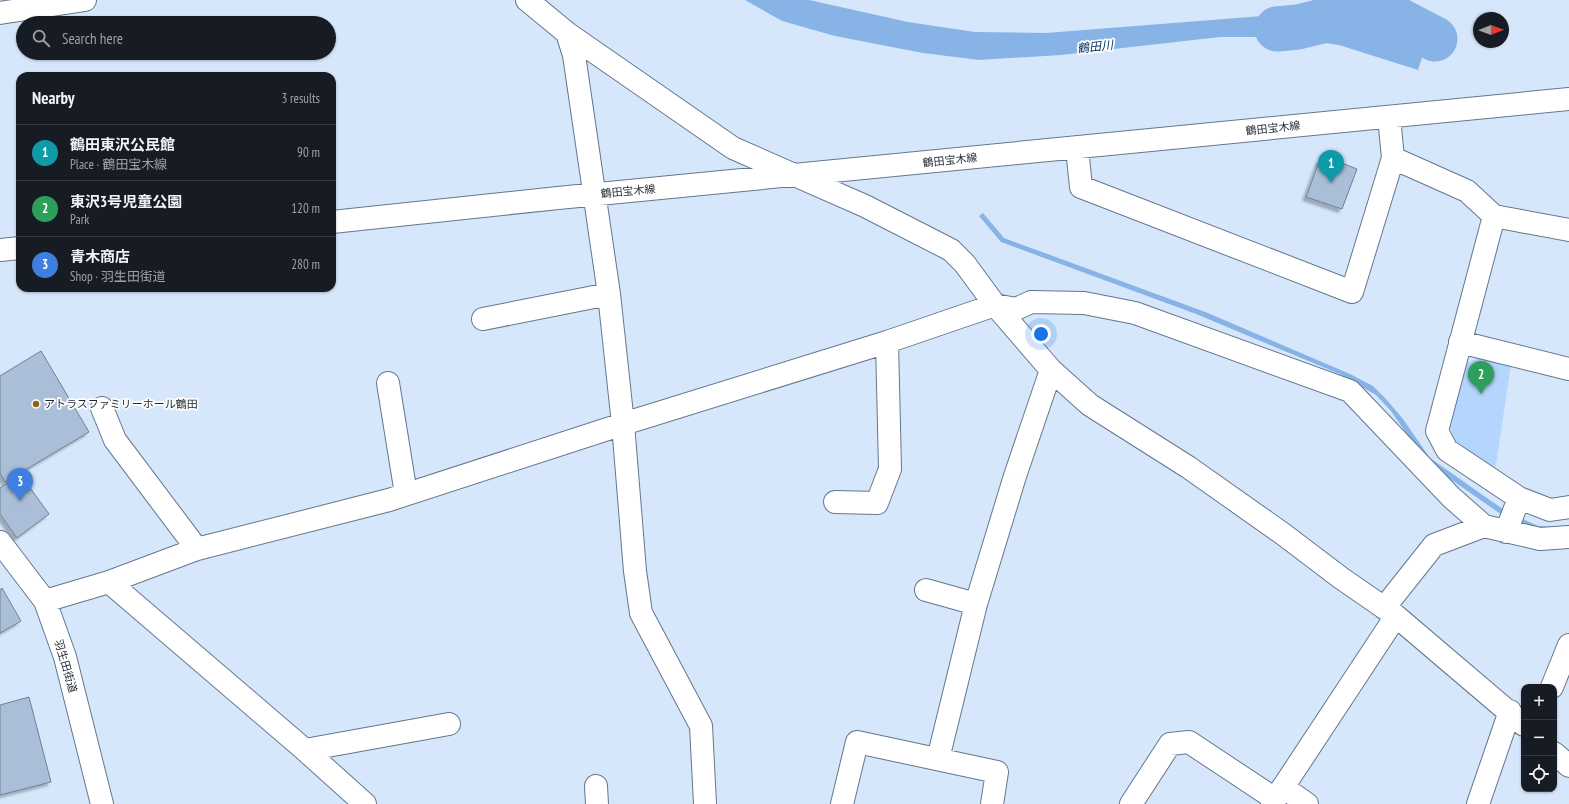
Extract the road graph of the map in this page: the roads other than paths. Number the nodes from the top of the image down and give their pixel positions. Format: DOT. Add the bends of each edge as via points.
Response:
graph roads {
  1 [pos="85,0"];
  2 [pos="527,0"];
  3 [pos="0,13"];
  4 [pos="567,33"];
  5 [pos="1569,99"];
  6 [pos="1389,117"];
  7 [pos="1077,148"];
  8 [pos="1393,158"];
  9 [pos="794,176"];
  10 [pos="595,195"];
  11 [pos="1494,216"];
  12 [pos="336,222"];
  13 [pos="1569,230"];
  14 [pos="16,248"];
  15 [pos="0,250"];
  16 [pos="609,294"];
  17 [pos="995,305"];
  18 [pos="483,319"];
  19 [pos="887,342"];
  20 [pos="1460,342"];
  21 [pos="1569,368"];
  22 [pos="1051,370"];
  23 [pos="388,383"];
  24 [pos="102,408"];
  25 [pos="623,424"];
  26 [pos="406,494"];
  27 [pos="1519,498"];
  28 [pos="835,502"];
  29 [pos="1569,507"];
  30 [pos="1484,526"];
  31 [pos="1506,532"];
  32 [pos="1569,537"];
  33 [pos="0,542"];
  34 [pos="198,549"];
  35 [pos="109,582"];
  36 [pos="926,590"];
  37 [pos="45,601"];
  38 [pos="976,604"];
  39 [pos="1390,612"];
  40 [pos="1569,645"];
  41 [pos="1553,684"];
  42 [pos="1517,718"];
  43 [pos="449,724"];
  44 [pos="304,750"];
  45 [pos="1557,756"];
  46 [pos="938,759"];
  47 [pos="1569,766"];
  48 [pos="1277,797"];
  49 [pos="102,804"];
  50 [pos="365,804"];
  51 [pos="705,804"];
  52 [pos="842,804"];
  53 [pos="992,804"];
  54 [pos="1131,804"];
  55 [pos="1306,804"];
  56 [pos="1478,804"];
  1 -- 3 [label="street"];
  2 -- 4 [label="street"];
  4 -- 9 [label="street" via="733,148"];
  4 -- 10 [label="street" via="574,55"];
  5 -- 6 [label="street, 鶴田宝木線"];
  6 -- 7 [label="street, 鶴田宝木線"];
  6 -- 8 [label="street"];
  7 -- 8 [label="street" via="1081,187 1352,292"];
  7 -- 9 [label="street, 鶴田宝木線"];
  8 -- 11 [label="street" via="1467,191"];
  9 -- 10 [label="street, 鶴田宝木線"];
  9 -- 17 [label="street" via="865,206 951,250 965,264"];
  10 -- 12 [label="street, 鶴田宝木線"];
  10 -- 16 [label="street"];
  11 -- 13 [label="street"];
  11 -- 20 [label="street"];
  14 -- 15 [label="street"];
  16 -- 18 [label="street"];
  16 -- 25 [label="street"];
  17 -- 19 [label="street"];
  17 -- 22 [label="street"];
  17 -- 30 [label="street" via="1016,309 1031,302 1084,303 1135,313 1350,391 1451,496"];
  19 -- 25 [label="street"];
  19 -- 28 [label="street" via="890,469 877,503"];
  20 -- 21 [label="street"];
  20 -- 27 [label="street" via="1437,430 1447,450"];
  22 -- 38 [label="street"];
  22 -- 39 [label="street" via="1090,405 1188,467"];
  23 -- 26 [label="street"];
  24 -- 34 [label="street" via="115,440"];
  25 -- 26 [label="street"];
  25 -- 51 [label="street" via="641,613 701,726"];
  26 -- 34 [label="street"];
  27 -- 29 [label="street" via="1550,510"];
  27 -- 31 [label="street"];
  30 -- 31 [label="street"];
  30 -- 39 [label="street" via="1434,545"];
  31 -- 32 [label="street" via="1540,539"];
  33 -- 37 [label="street, 羽生田街道"];
  34 -- 35 [label="street"];
  35 -- 37 [label="street"];
  35 -- 44 [label="street"];
  36 -- 38 [label="street"];
  37 -- 49 [label="street, 羽生田街道" via="65,658"];
  38 -- 46 [label="street"];
  39 -- 42 [label="street"];
  39 -- 48 [label="street"];
  40 -- 41 [label="street"];
  42 -- 56 [label="street"];
  43 -- 44 [label="street"];
  44 -- 50 [label="street"];
  45 -- 47 [label="street"];
  46 -- 52 [label="street" via="858,742"];
  46 -- 53 [label="street" via="997,772"];
  48 -- 54 [label="street" via="1189,742 1170,744"];
  48 -- 55 [label="street"];
}
